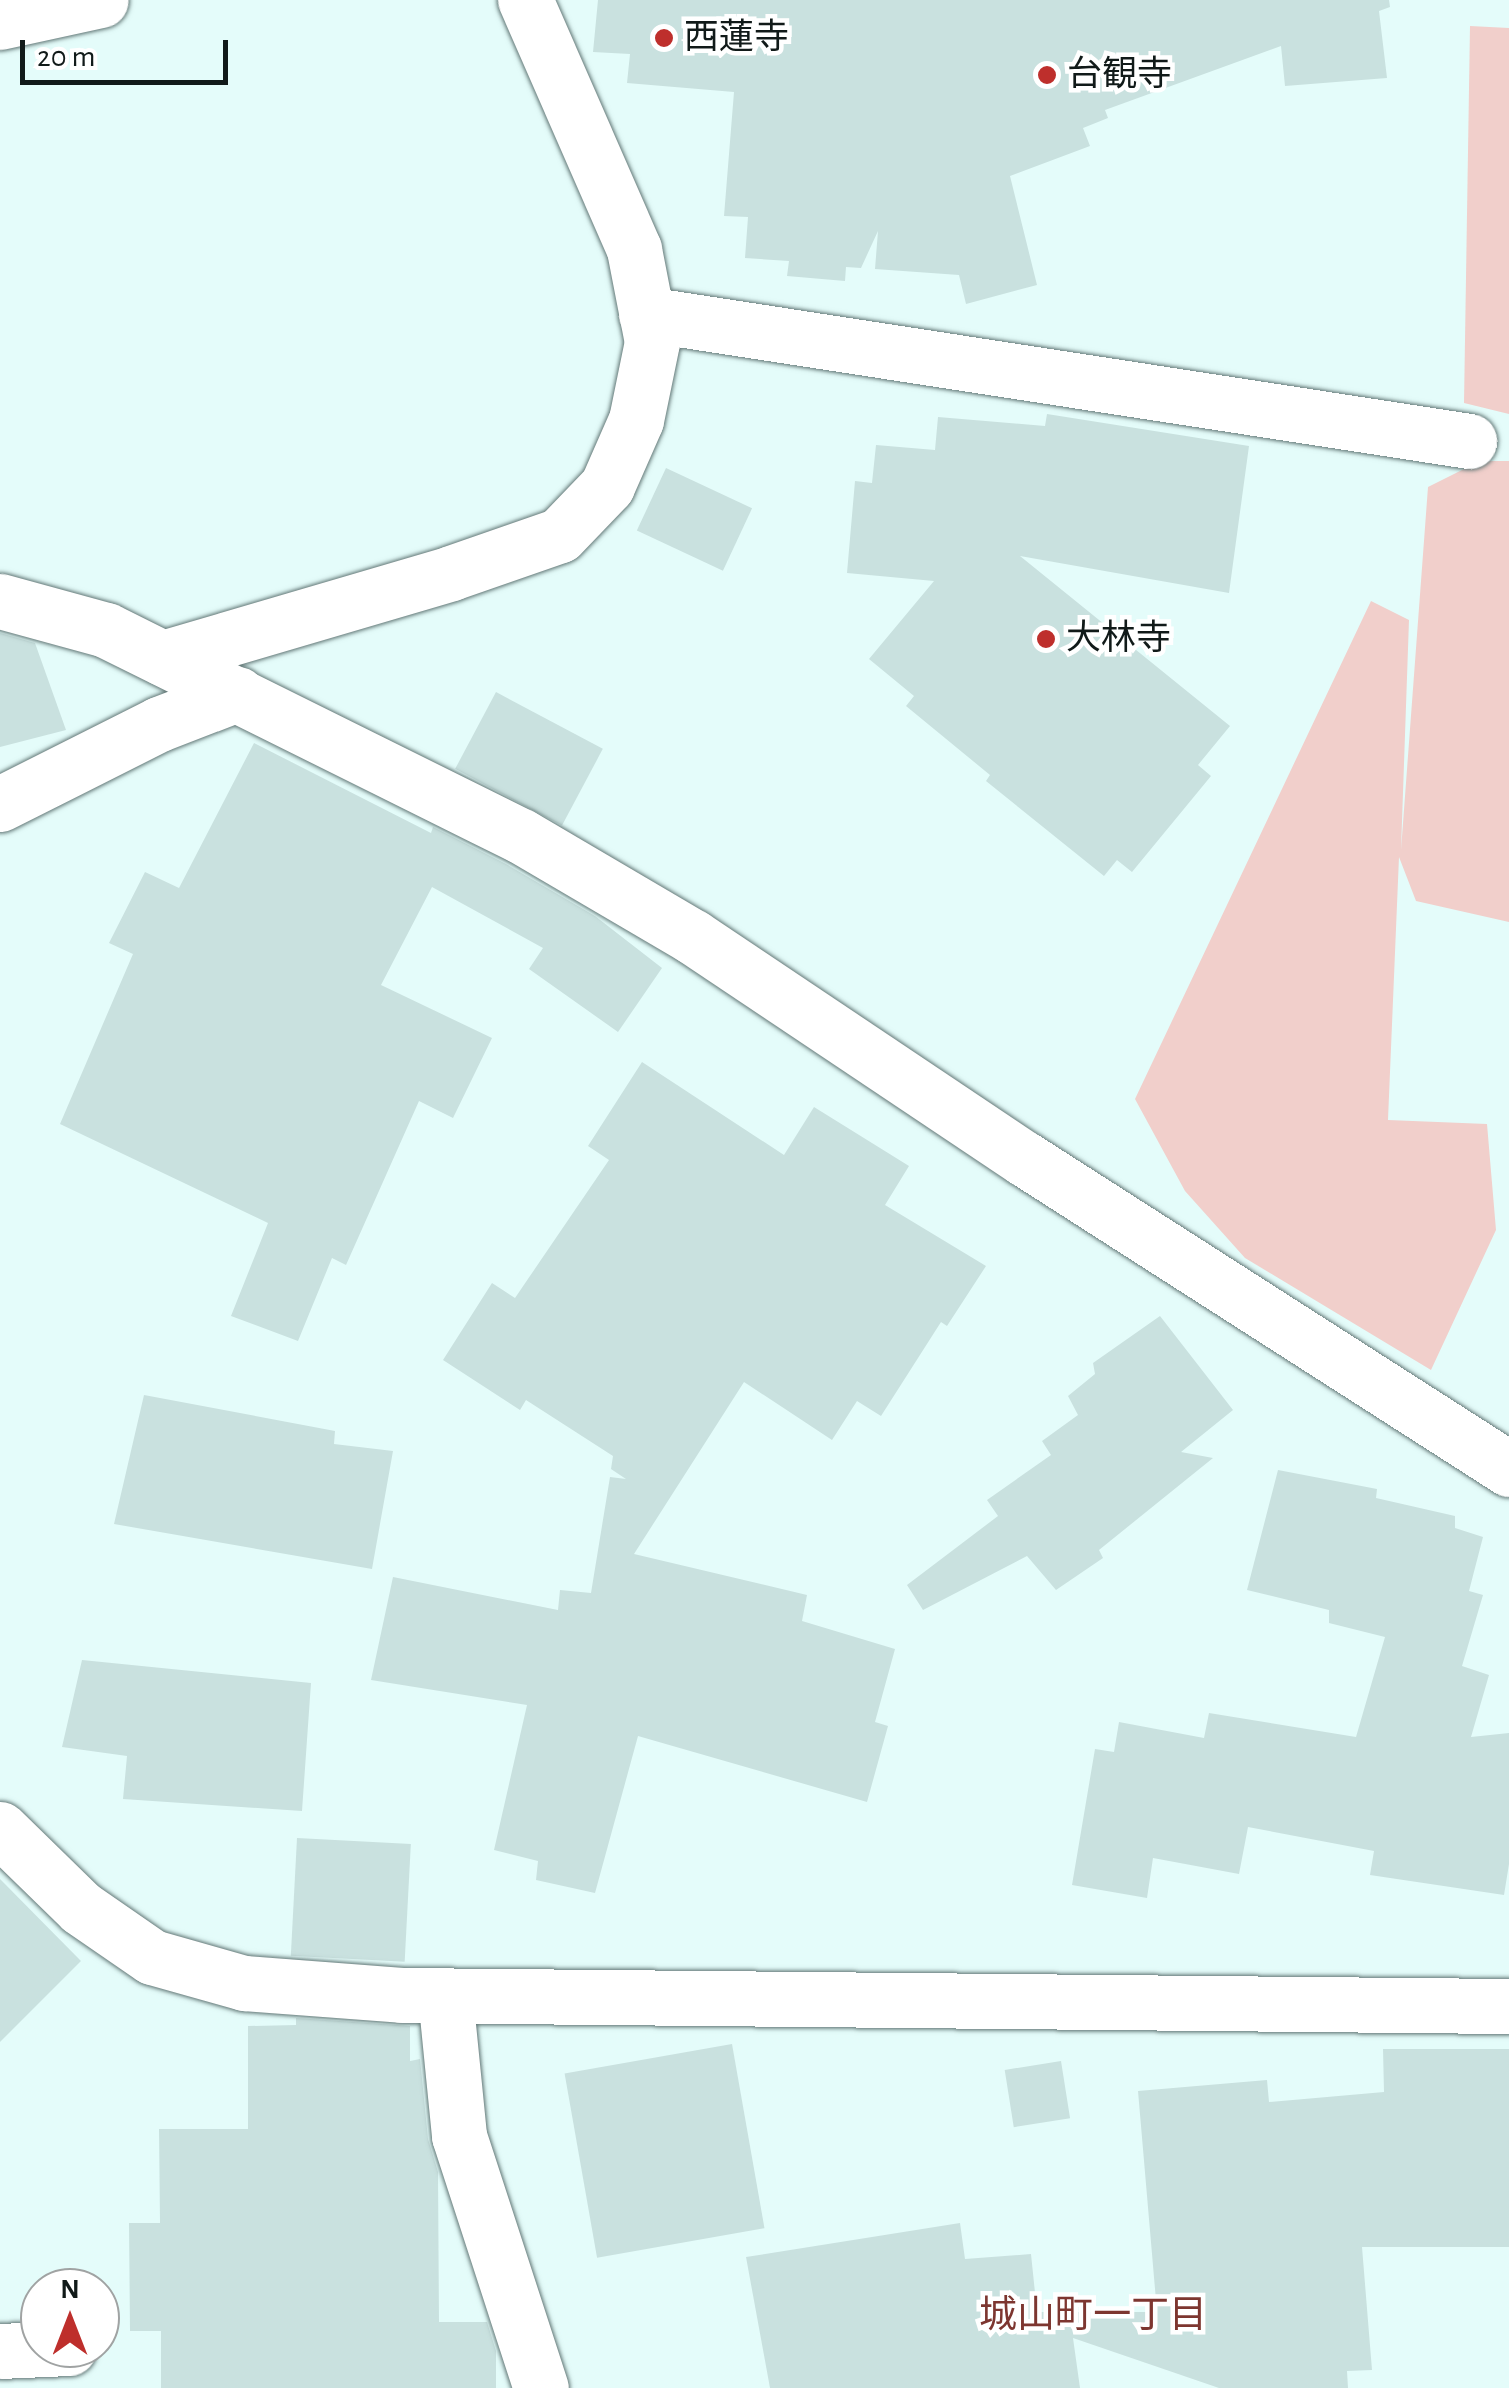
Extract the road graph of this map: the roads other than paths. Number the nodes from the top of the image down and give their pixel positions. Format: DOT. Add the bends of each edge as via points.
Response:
graph roads {
  1 [pos="101,0"];
  2 [pos="524,0"];
  3 [pos="12,13"];
  4 [pos="646,314"];
  5 [pos="1468,441"];
  6 [pos="0,601"];
  7 [pos="163,658"];
  8 [pos="237,694"];
  9 [pos="0,804"];
  10 [pos="1509,1470"];
  11 [pos="0,1829"];
  12 [pos="445,1995"];
  13 [pos="1509,2006"];
  14 [pos="541,2388"];
  1 -- 3 [label="street"];
  2 -- 4 [label="street" via="634,248"];
  4 -- 5 [label="street"];
  4 -- 7 [label="street" via="652,342 636,420 606,486 560,535"];
  6 -- 7 [label="street" via="106,630"];
  7 -- 8 [label="street"];
  8 -- 9 [label="street" via="160,724"];
  8 -- 10 [label="street" via="522,836 694,937"];
  11 -- 12 [label="street" via="81,1908 152,1957 244,1983"];
  12 -- 13 [label="street"];
  12 -- 14 [label="street" via="459,2136"];
}
